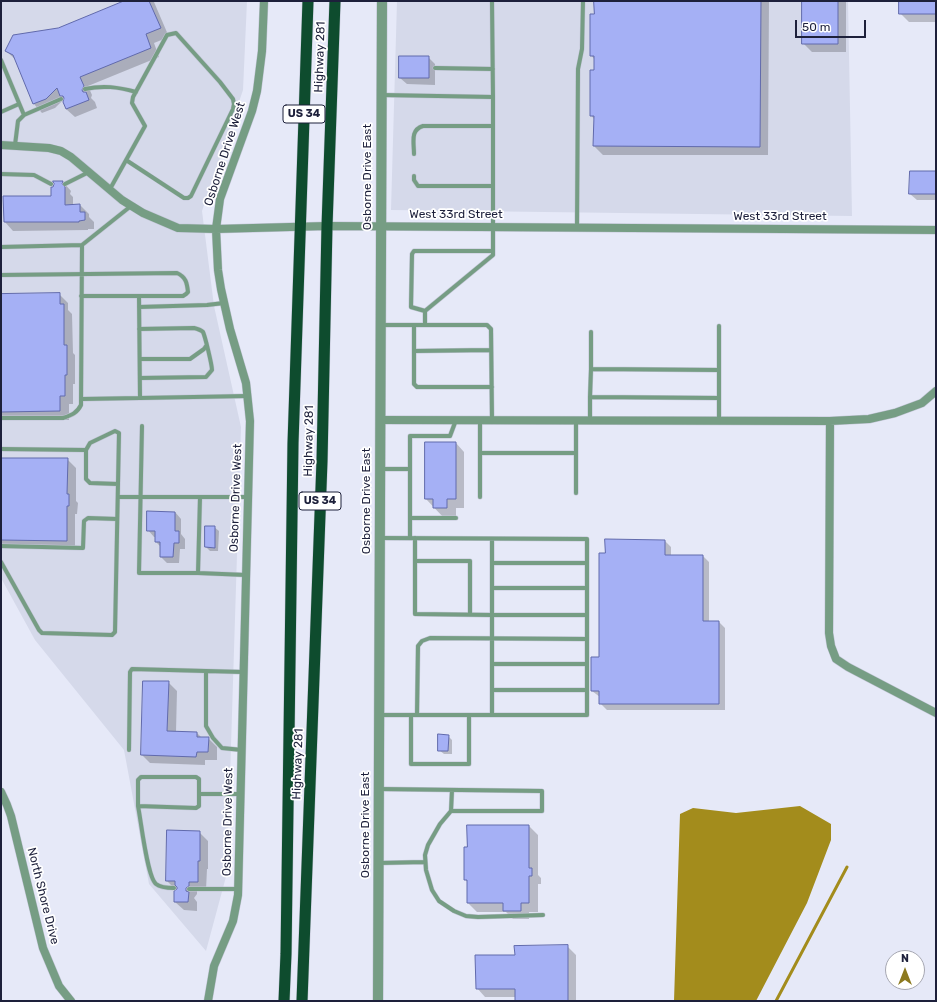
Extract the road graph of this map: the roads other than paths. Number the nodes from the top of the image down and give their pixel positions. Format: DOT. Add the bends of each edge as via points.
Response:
graph roads {
  1 [pos="264,1"];
  2 [pos="308,1"];
  3 [pos="335,1"];
  4 [pos="382,1"];
  5 [pos="492,1"];
  6 [pos="583,1"];
  7 [pos="1,60"];
  8 [pos="435,68"];
  9 [pos="493,69"];
  10 [pos="85,89"];
  11 [pos="136,92"];
  12 [pos="382,95"];
  13 [pos="493,97"];
  14 [pos="61,99"];
  15 [pos="19,104"];
  16 [pos="1,112"];
  17 [pos="24,115"];
  18 [pos="493,126"];
  19 [pos="1,145"];
  20 [pos="15,145"];
  21 [pos="414,154"];
  22 [pos="126,160"];
  23 [pos="89,172"];
  24 [pos="1,174"];
  25 [pos="414,176"];
  26 [pos="51,184"];
  27 [pos="65,184"];
  28 [pos="493,186"];
  29 [pos="110,189"];
  30 [pos="132,206"];
  31 [pos="328,226"];
  32 [pos="301,227"];
  33 [pos="381,227"];
  34 [pos="493,228"];
  35 [pos="577,228"];
  36 [pos="216,229"];
  37 [pos="936,230"];
  38 [pos="82,244"];
  39 [pos="1,247"];
  40 [pos="494,251"];
  41 [pos="82,274"];
  42 [pos="1,275"];
  43 [pos="81,296"];
  44 [pos="139,296"];
  45 [pos="224,302"];
  46 [pos="139,307"];
  47 [pos="425,312"];
  48 [pos="381,325"];
  49 [pos="414,325"];
  50 [pos="425,325"];
  51 [pos="719,326"];
  52 [pos="139,329"];
  53 [pos="591,332"];
  54 [pos="206,346"];
  55 [pos="491,350"];
  56 [pos="414,351"];
  57 [pos="140,359"];
  58 [pos="590,370"];
  59 [pos="719,370"];
  60 [pos="140,378"];
  61 [pos="492,387"];
  62 [pos="936,391"];
  63 [pos="247,396"];
  64 [pos="590,397"];
  65 [pos="140,398"];
  66 [pos="719,398"];
  67 [pos="82,399"];
  68 [pos="1,418"];
  69 [pos="380,420"];
  70 [pos="456,420"];
  71 [pos="480,420"];
  72 [pos="492,420"];
  73 [pos="576,420"];
  74 [pos="590,421"];
  75 [pos="719,421"];
  76 [pos="830,421"];
  77 [pos="142,426"];
  78 [pos="1,449"];
  79 [pos="86,450"];
  80 [pos="480,453"];
  81 [pos="576,453"];
  82 [pos="380,469"];
  83 [pos="410,469"];
  84 [pos="118,484"];
  85 [pos="576,493"];
  86 [pos="118,497"];
  87 [pos="200,497"];
  88 [pos="248,497"];
  89 [pos="480,497"];
  90 [pos="141,498"];
  91 [pos="410,518"];
  92 [pos="456,518"];
  93 [pos="117,519"];
  94 [pos="380,538"];
  95 [pos="410,538"];
  96 [pos="415,538"];
  97 [pos="492,538"];
  98 [pos="1,546"];
  99 [pos="415,561"];
  100 [pos="1,562"];
  101 [pos="492,563"];
  102 [pos="587,563"];
  103 [pos="198,573"];
  104 [pos="246,575"];
  105 [pos="492,588"];
  106 [pos="587,588"];
  107 [pos="470,614"];
  108 [pos="492,614"];
  109 [pos="587,615"];
  110 [pos="492,638"];
  111 [pos="587,638"];
  112 [pos="492,664"];
  113 [pos="587,664"];
  114 [pos="206,671"];
  115 [pos="243,672"];
  116 [pos="492,690"];
  117 [pos="587,690"];
  118 [pos="936,712"];
  119 [pos="379,715"];
  120 [pos="411,715"];
  121 [pos="417,715"];
  122 [pos="469,715"];
  123 [pos="492,715"];
  124 [pos="129,750"];
  125 [pos="242,750"];
  126 [pos="379,789"];
  127 [pos="452,790"];
  128 [pos="1,792"];
  129 [pos="199,794"];
  130 [pos="241,794"];
  131 [pos="138,806"];
  132 [pos="451,811"];
  133 [pos="378,862"];
  134 [pos="425,862"];
  135 [pos="174,888"];
  136 [pos="189,889"];
  137 [pos="238,889"];
  138 [pos="543,915"];
  139 [pos="71,1001"];
  140 [pos="208,1001"];
  141 [pos="284,1001"];
  142 [pos="302,1001"];
  143 [pos="378,1001"];
  1 -- 36 [label="street, Osborne Drive West" via="257,91 220,200"];
  2 -- 32 [label="highway, Highway 281 / US 34"];
  3 -- 31 [label="highway, Highway 281 / US 34"];
  4 -- 12 [label="street, Osborne Drive East"];
  5 -- 9 [label="lane"];
  6 -- 35 [label="lane" via="582,49 578,69"];
  7 -- 15 [label="lane"];
  8 -- 9 [label="lane"];
  9 -- 13 [label="lane"];
  10 -- 11 [label="lane" via="98,86 119,87"];
  11 -- 22 [label="lane" via="132,103 145,126"];
  11 -- 22 [label="lane" via="167,35 176,33 220,82 234,104 188,198 184,198"];
  12 -- 13 [label="lane"];
  12 -- 33 [label="street, Osborne Drive East"];
  13 -- 18 [label="lane"];
  14 -- 17 [label="lane"];
  15 -- 16 [label="lane"];
  15 -- 17 [label="lane"];
  17 -- 20 [label="lane" via="18,121"];
  18 -- 21 [label="lane" via="417,127 414,132"];
  18 -- 28 [label="lane"];
  19 -- 20 [label="street, West 33rd Street"];
  20 -- 23 [label="street, West 33rd Street" via="61,151"];
  22 -- 29 [label="lane"];
  23 -- 27 [label="lane"];
  23 -- 29 [label="street, West 33rd Street"];
  24 -- 26 [label="lane" via="34,174"];
  25 -- 28 [label="lane" via="418,186"];
  28 -- 34 [label="lane"];
  29 -- 30 [label="street, West 33rd Street"];
  30 -- 36 [label="street, West 33rd Street" via="148,216 178,228"];
  30 -- 38 [label="lane"];
  31 -- 32 [label="street, West 33rd Street"];
  31 -- 33 [label="street, West 33rd Street"];
  31 -- 142 [label="highway, Highway 281 / US 34" via="322,469"];
  32 -- 36 [label="street, West 33rd Street"];
  32 -- 141 [label="highway, Highway 281 / US 34" via="293,443"];
  33 -- 34 [label="street, West 33rd Street"];
  33 -- 48 [label="street, Osborne Drive East"];
  34 -- 35 [label="street, West 33rd Street"];
  34 -- 40 [label="lane"];
  35 -- 37 [label="street, West 33rd Street"];
  36 -- 45 [label="street, Osborne Drive West" via="218,270"];
  38 -- 39 [label="lane"];
  38 -- 41 [label="lane"];
  40 -- 47 [label="lane" via="494,255"];
  40 -- 47 [label="lane" via="414,251 411,307"];
  41 -- 42 [label="lane"];
  41 -- 43 [label="lane"];
  41 -- 44 [label="lane" via="177,273 186,280 188,292 182,296"];
  43 -- 44 [label="lane"];
  43 -- 67 [label="lane"];
  44 -- 46 [label="lane"];
  45 -- 46 [label="lane"];
  45 -- 63 [label="street, Osborne Drive West" via="246,383"];
  46 -- 52 [label="lane"];
  47 -- 50 [label="lane"];
  48 -- 49 [label="lane"];
  48 -- 69 [label="street, Osborne Drive East"];
  49 -- 50 [label="lane"];
  49 -- 56 [label="lane"];
  50 -- 55 [label="lane" via="486,325 491,329"];
  51 -- 59 [label="lane"];
  52 -- 54 [label="lane" via="201,330"];
  52 -- 57 [label="lane"];
  53 -- 58 [label="lane"];
  54 -- 57 [label="lane" via="190,359"];
  54 -- 60 [label="lane" via="212,370 206,377"];
  55 -- 56 [label="lane"];
  55 -- 61 [label="lane"];
  56 -- 61 [label="lane" via="414,384 417,387"];
  57 -- 60 [label="lane"];
  58 -- 59 [label="lane"];
  58 -- 64 [label="lane"];
  59 -- 66 [label="lane"];
  60 -- 65 [label="lane"];
  61 -- 72 [label="lane"];
  62 -- 76 [label="street" via="922,403 896,413 869,419"];
  63 -- 65 [label="lane"];
  63 -- 88 [label="street, Osborne Drive West" via="250,421"];
  64 -- 66 [label="lane"];
  64 -- 74 [label="lane"];
  65 -- 67 [label="lane"];
  66 -- 75 [label="lane"];
  67 -- 68 [label="lane" via="78,412 63,418"];
  69 -- 70 [label="street"];
  69 -- 82 [label="street, Osborne Drive East"];
  70 -- 71 [label="street"];
  70 -- 83 [label="lane" via="450,436 410,436"];
  71 -- 72 [label="street"];
  71 -- 80 [label="lane"];
  72 -- 73 [label="street"];
  73 -- 74 [label="street"];
  73 -- 81 [label="lane"];
  74 -- 75 [label="street"];
  75 -- 76 [label="street"];
  76 -- 118 [label="street" via="831,646 836,659 848,667"];
  77 -- 90 [label="lane"];
  78 -- 79 [label="lane"];
  79 -- 84 [label="lane" via="86,479 90,483"];
  79 -- 84 [label="lane" via="90,443 115,431 119,433"];
  80 -- 81 [label="lane"];
  80 -- 89 [label="lane"];
  81 -- 85 [label="lane"];
  82 -- 83 [label="lane"];
  82 -- 94 [label="street, Osborne Drive East"];
  83 -- 91 [label="lane"];
  84 -- 86 [label="lane"];
  86 -- 90 [label="lane"];
  86 -- 93 [label="lane"];
  87 -- 88 [label="lane"];
  87 -- 90 [label="lane"];
  87 -- 103 [label="lane"];
  88 -- 104 [label="street, Osborne Drive West"];
  90 -- 103 [label="lane" via="139,573"];
  91 -- 92 [label="lane"];
  91 -- 95 [label="lane"];
  93 -- 98 [label="lane" via="88,518 84,522 83,548"];
  93 -- 100 [label="lane" via="115,632 112,635 42,632"];
  94 -- 95 [label="lane"];
  94 -- 119 [label="street, Osborne Drive East"];
  95 -- 96 [label="lane"];
  96 -- 97 [label="lane"];
  96 -- 99 [label="lane"];
  97 -- 101 [label="lane"];
  97 -- 102 [label="lane" via="587,539"];
  99 -- 107 [label="lane" via="470,561"];
  99 -- 107 [label="lane" via="414,614"];
  101 -- 102 [label="lane"];
  101 -- 105 [label="lane"];
  102 -- 106 [label="lane"];
  103 -- 104 [label="lane"];
  104 -- 115 [label="street, Osborne Drive West"];
  105 -- 106 [label="lane"];
  105 -- 108 [label="lane"];
  106 -- 109 [label="lane"];
  107 -- 108 [label="lane"];
  108 -- 109 [label="lane"];
  108 -- 110 [label="lane"];
  109 -- 111 [label="lane"];
  110 -- 111 [label="lane"];
  110 -- 112 [label="lane"];
  110 -- 121 [label="lane" via="430,638 422,641 418,646"];
  111 -- 113 [label="lane"];
  112 -- 113 [label="lane"];
  112 -- 116 [label="lane"];
  113 -- 117 [label="lane"];
  114 -- 115 [label="lane"];
  114 -- 124 [label="lane" via="132,669"];
  114 -- 125 [label="lane" via="206,726 222,748"];
  115 -- 125 [label="street, Osborne Drive West"];
  116 -- 117 [label="lane"];
  116 -- 123 [label="lane"];
  117 -- 123 [label="lane" via="587,716"];
  119 -- 120 [label="lane"];
  119 -- 126 [label="street, Osborne Drive East"];
  120 -- 121 [label="lane"];
  120 -- 122 [label="lane" via="411,764 469,764"];
  121 -- 122 [label="lane"];
  122 -- 123 [label="lane"];
  125 -- 130 [label="street, Osborne Drive West"];
  126 -- 127 [label="lane"];
  126 -- 133 [label="street, Osborne Drive East"];
  127 -- 132 [label="lane"];
  127 -- 132 [label="lane" via="542,791 542,811"];
  128 -- 139 [label="street, North Shore Drive" via="11,816 43,948 59,986"];
  129 -- 130 [label="lane"];
  129 -- 131 [label="lane" via="199,806 196,808"];
  129 -- 131 [label="lane" via="199,779 196,777 140,777"];
  130 -- 137 [label="street, Osborne Drive West"];
  131 -- 135 [label="lane" via="153,880 157,885"];
  132 -- 134 [label="lane" via="428,845"];
  133 -- 134 [label="lane"];
  133 -- 143 [label="street, Osborne Drive East"];
  134 -- 138 [label="lane" via="432,890 439,901 454,911 478,917"];
  136 -- 137 [label="lane"];
  137 -- 140 [label="street, Osborne Drive West" via="236,910 214,966"];
}
